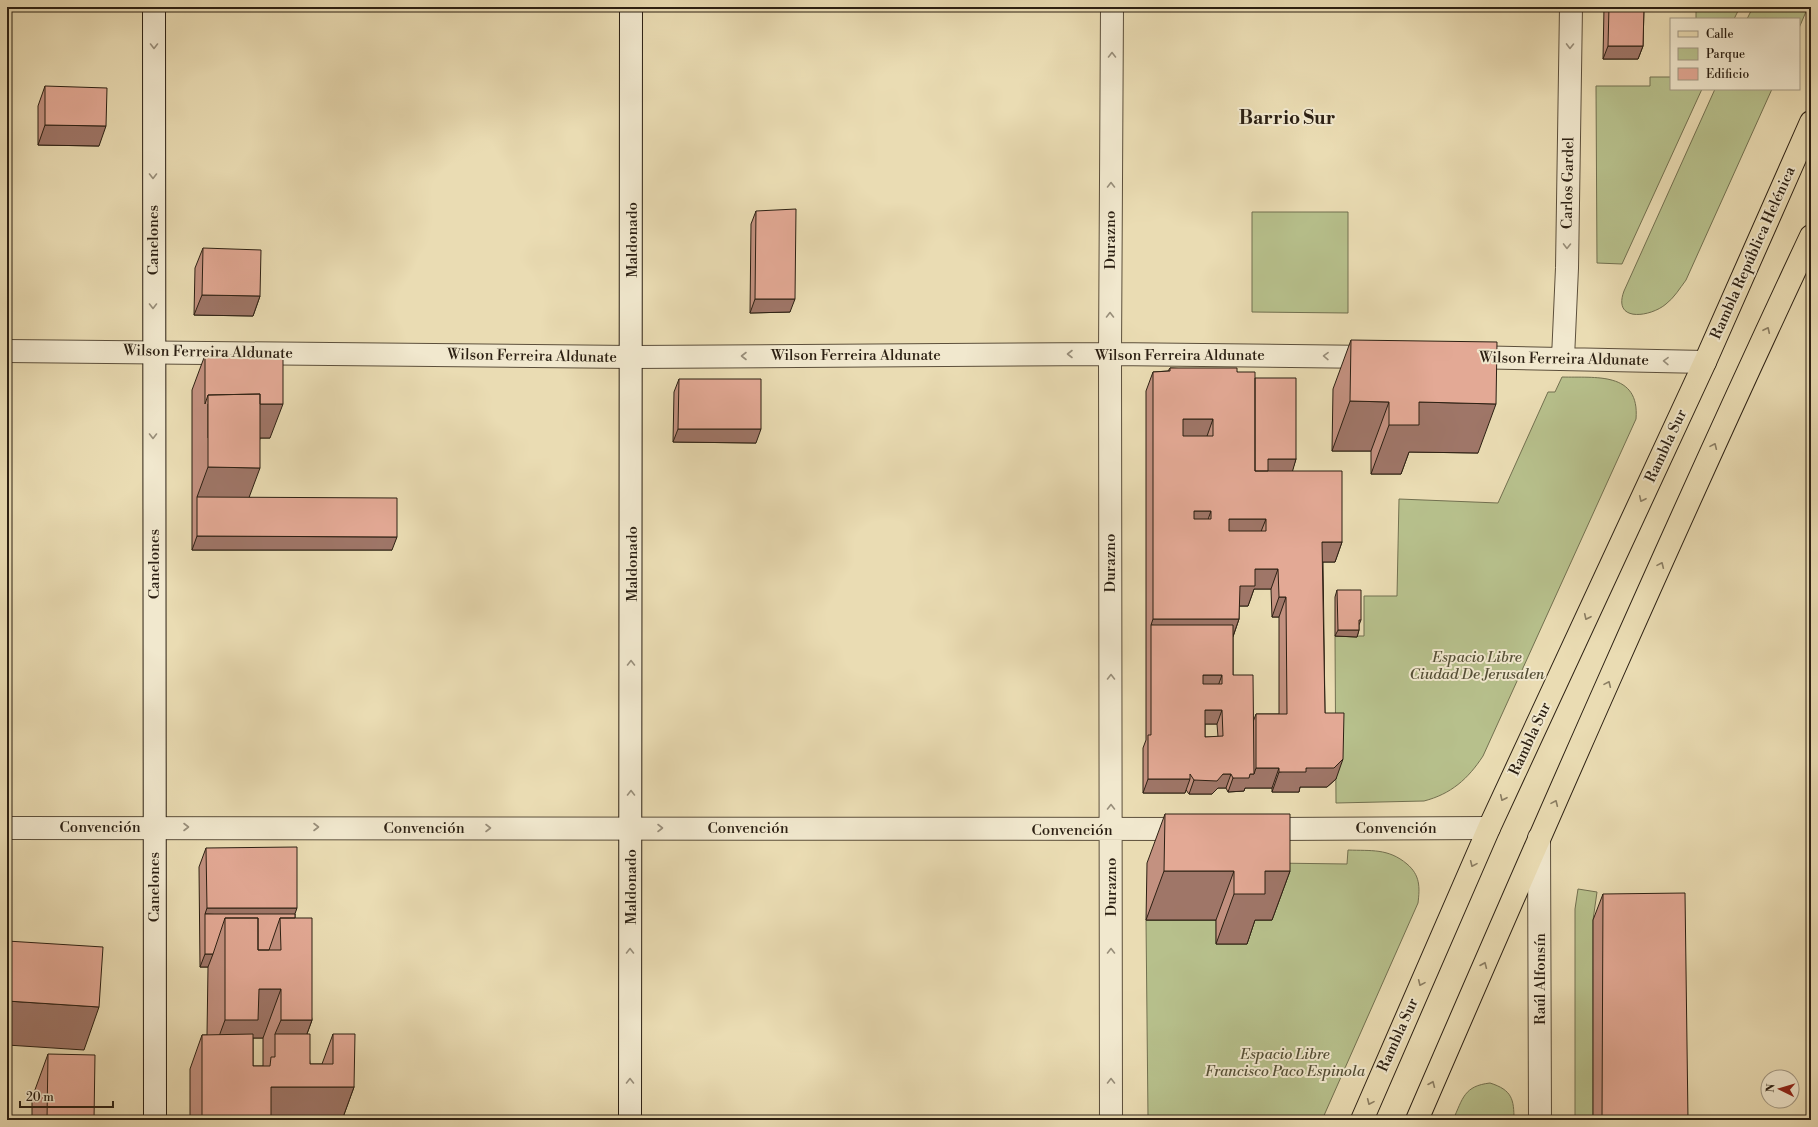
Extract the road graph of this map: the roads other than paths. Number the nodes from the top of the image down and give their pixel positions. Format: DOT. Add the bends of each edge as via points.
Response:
graph roads {
  1 [pos="154,7"];
  2 [pos="631,7"];
  3 [pos="1112,7"];
  4 [pos="1571,7"];
  5 [pos="1811,122"];
  6 [pos="1811,236"];
  7 [pos="7,351"];
  8 [pos="153,352"];
  9 [pos="1110,354"];
  10 [pos="632,356"];
  11 [pos="1396,357"];
  12 [pos="1444,357"];
  13 [pos="1563,358"];
  14 [pos="1705,362"];
  15 [pos="154,827"];
  16 [pos="7,828"];
  17 [pos="631,828"];
  18 [pos="1489,828"];
  19 [pos="1211,829"];
  20 [pos="1242,829"];
  21 [pos="1112,830"];
  22 [pos="1539,838"];
  23 [pos="155,1120"];
  24 [pos="630,1120"];
  25 [pos="1112,1120"];
  26 [pos="1362,1120"];
  27 [pos="1417,1120"];
  28 [pos="1540,1120"];
  1 -- 8 [label="street, Canelones, one-way"];
  2 -- 10 [label="street, Maldonado"];
  9 -- 3 [label="street, Durazno, one-way"];
  4 -- 13 [label="street, Carlos Gardel, one-way"];
  5 -- 14 [label="main road, Rambla República Helénica"];
  22 -- 6 [label="main road, one-way" via="1750,365"];
  7 -- 8 [label="street, Wilson Ferreira Aldunate"];
  8 -- 10 [label="street, Wilson Ferreira Aldunate"];
  8 -- 15 [label="street, Canelones, one-way"];
  9 -- 10 [label="street, Wilson Ferreira Aldunate, one-way"];
  11 -- 9 [label="street, Wilson Ferreira Aldunate, one-way"];
  21 -- 9 [label="street, Durazno, one-way"];
  17 -- 10 [label="street, Maldonado, one-way"];
  12 -- 13 [label="street, Wilson Ferreira Aldunate"];
  14 -- 13 [label="street, Wilson Ferreira Aldunate, one-way"];
  14 -- 18 [label="main road, Rambla Sur, one-way"];
  15 -- 16 [label="street, Convención"];
  15 -- 17 [label="street, Convención, one-way"];
  15 -- 23 [label="street, Canelones"];
  17 -- 21 [label="street, Convención, one-way"];
  24 -- 17 [label="street, Maldonado, one-way"];
  18 -- 20 [label="street, Convención"];
  18 -- 26 [label="main road, Rambla Sur, one-way"];
  19 -- 21 [label="street, Convención"];
  25 -- 21 [label="street, Durazno, one-way"];
  27 -- 22 [label="main road, one-way"];
  22 -- 28 [label="street, Raúl Alfonsín"];
}
